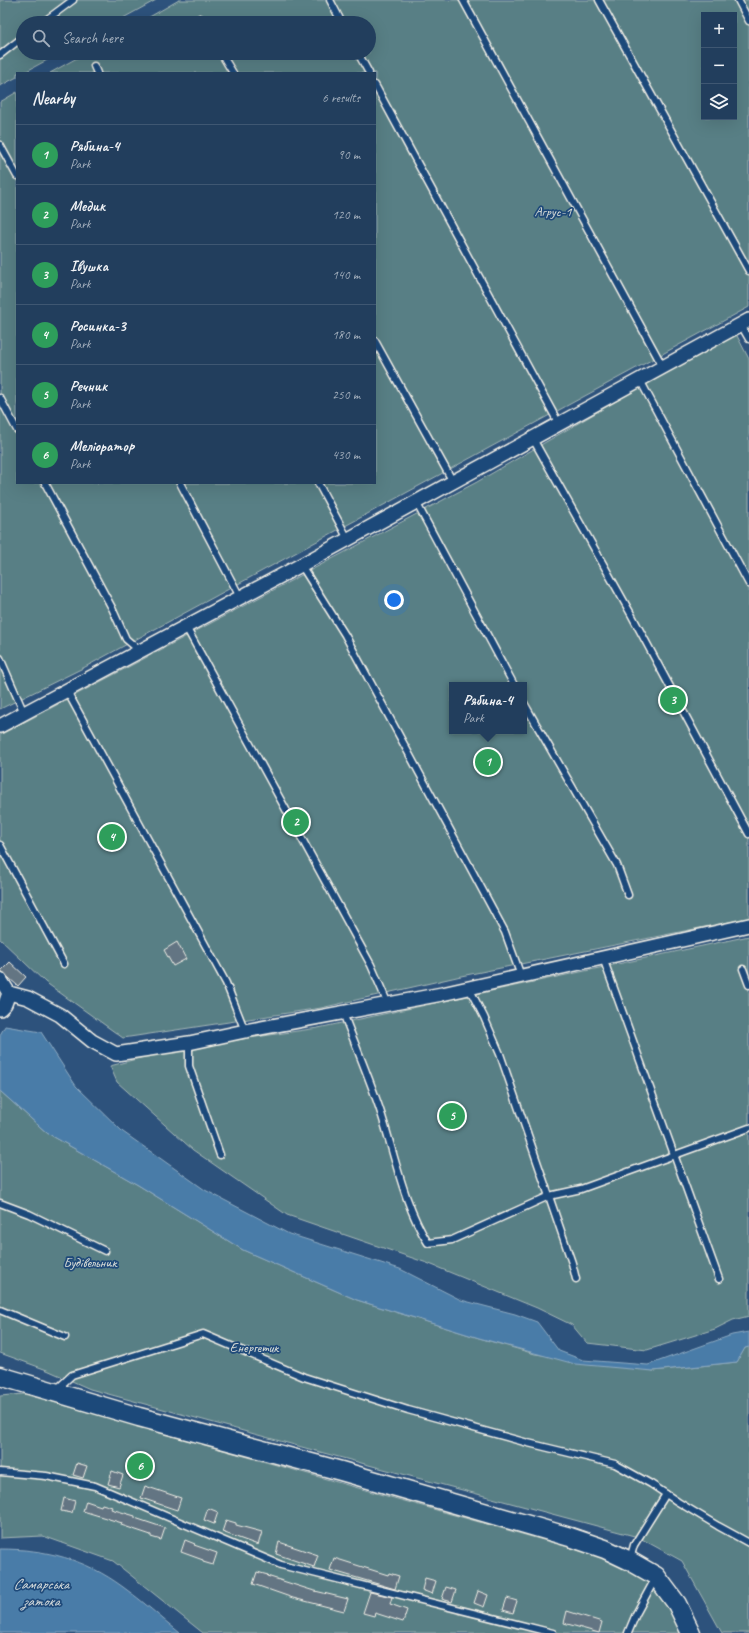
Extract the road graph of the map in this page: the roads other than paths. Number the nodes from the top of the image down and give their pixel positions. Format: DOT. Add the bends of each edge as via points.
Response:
graph roads {
  1 [pos="72,0"];
  2 [pos="330,0"];
  3 [pos="463,0"];
  4 [pos="599,0"];
  5 [pos="738,0"];
  6 [pos="51,16"];
  7 [pos="338,16"];
  8 [pos="749,21"];
  9 [pos="16,42"];
  10 [pos="0,54"];
  11 [pos="225,60"];
  12 [pos="362,60"];
  13 [pos="94,66"];
  14 [pos="97,72"];
  15 [pos="232,72"];
  16 [pos="368,72"];
  17 [pos="376,87"];
  18 [pos="0,145"];
  19 [pos="16,174"];
  20 [pos="749,271"];
  21 [pos="745,322"];
  22 [pos="749,339"];
  23 [pos="376,343"];
  24 [pos="663,367"];
  25 [pos="640,380"];
  26 [pos="0,398"];
  27 [pos="559,424"];
  28 [pos="16,428"];
  29 [pos="533,438"];
  30 [pos="453,482"];
  31 [pos="46,484"];
  32 [pos="181,484"];
  33 [pos="319,484"];
  34 [pos="416,502"];
  35 [pos="348,539"];
  36 [pos="301,565"];
  37 [pos="749,584"];
  38 [pos="240,597"];
  39 [pos="186,627"];
  40 [pos="140,652"];
  41 [pos="0,658"];
  42 [pos="512,682"];
  43 [pos="67,691"];
  44 [pos="527,708"];
  45 [pos="25,714"];
  46 [pos="0,726"];
  47 [pos="749,834"];
  48 [pos="0,845"];
  49 [pos="628,894"];
  50 [pos="749,925"];
  51 [pos="603,958"];
  52 [pos="64,964"];
  53 [pos="743,969"];
  54 [pos="521,976"];
  55 [pos="0,979"];
  56 [pos="749,985"];
  57 [pos="469,988"];
  58 [pos="9,993"];
  59 [pos="388,1004"];
  60 [pos="0,1010"];
  61 [pos="342,1013"];
  62 [pos="245,1031"];
  63 [pos="189,1043"];
  64 [pos="749,1128"];
  65 [pos="220,1155"];
  66 [pos="674,1155"];
  67 [pos="549,1196"];
  68 [pos="0,1203"];
  69 [pos="105,1251"];
  70 [pos="576,1279"];
  71 [pos="719,1279"];
  72 [pos="0,1310"];
  73 [pos="65,1337"];
  74 [pos="0,1376"];
  75 [pos="55,1392"];
  76 [pos="0,1472"];
  77 [pos="666,1494"];
  78 [pos="749,1543"];
  79 [pos="630,1561"];
  80 [pos="656,1576"];
  81 [pos="553,1633"];
  82 [pos="628,1633"];
  83 [pos="691,1633"];
  1 -- 6 [label="lane"];
  2 -- 7 [label="lane"];
  3 -- 24 [label="lane"];
  4 -- 20 [label="lane"];
  5 -- 8 [label="lane"];
  9 -- 10 [label="lane"];
  11 -- 15 [label="lane"];
  12 -- 16 [label="lane"];
  13 -- 14 [label="lane"];
  17 -- 27 [label="lane"];
  18 -- 19 [label="lane"];
  21 -- 22 [label="lane"];
  21 -- 24 [label="street"];
  23 -- 30 [label="lane"];
  24 -- 25 [label="street"];
  25 -- 27 [label="street"];
  25 -- 37 [label="lane"];
  26 -- 28 [label="lane"];
  27 -- 29 [label="street"];
  29 -- 30 [label="street"];
  29 -- 47 [label="lane"];
  30 -- 34 [label="street"];
  31 -- 40 [label="lane" via="112,608 126,640"];
  32 -- 38 [label="lane"];
  33 -- 35 [label="lane"];
  34 -- 35 [label="street"];
  34 -- 42 [label="lane"];
  35 -- 36 [label="street"];
  36 -- 38 [label="street"];
  36 -- 54 [label="lane" via="344,636 505,932"];
  38 -- 39 [label="street"];
  39 -- 40 [label="street"];
  39 -- 59 [label="lane" via="371,965"];
  40 -- 43 [label="street"];
  41 -- 45 [label="lane"];
  43 -- 45 [label="street"];
  43 -- 62 [label="lane" via="226,983"];
  44 -- 49 [label="lane" via="617,866"];
  45 -- 46 [label="street"];
  48 -- 52 [label="lane"];
  50 -- 51 [label="street"];
  51 -- 54 [label="street"];
  51 -- 66 [label="lane"];
  53 -- 56 [label="lane"];
  54 -- 57 [label="street"];
  55 -- 58 [label="street"];
  57 -- 59 [label="street"];
  57 -- 67 [label="lane" via="500,1054"];
  58 -- 60 [label="street"];
  58 -- 63 [label="street" via="28,998 60,1015 92,1041 116,1054"];
  59 -- 61 [label="street"];
  61 -- 62 [label="street"];
  61 -- 67 [label="lane" via="378,1106 409,1204 428,1244 452,1240"];
  62 -- 63 [label="street"];
  63 -- 65 [label="lane" via="189,1066"];
  64 -- 66 [label="lane"];
  66 -- 67 [label="lane" via="581,1189"];
  66 -- 71 [label="lane"];
  67 -- 70 [label="lane"];
  68 -- 69 [label="lane" via="29,1214"];
  72 -- 73 [label="lane"];
  74 -- 75 [label="street"];
  75 -- 77 [label="lane" via="72,1375 203,1334 304,1377 408,1410 616,1464"];
  75 -- 79 [label="street" via="570,1537"];
  76 -- 81 [label="lane" via="46,1476 95,1486 281,1565"];
  77 -- 78 [label="lane"];
  77 -- 79 [label="lane" via="634,1545"];
  79 -- 80 [label="street"];
  80 -- 82 [label="lane"];
  80 -- 83 [label="street" via="677,1604"];
}
